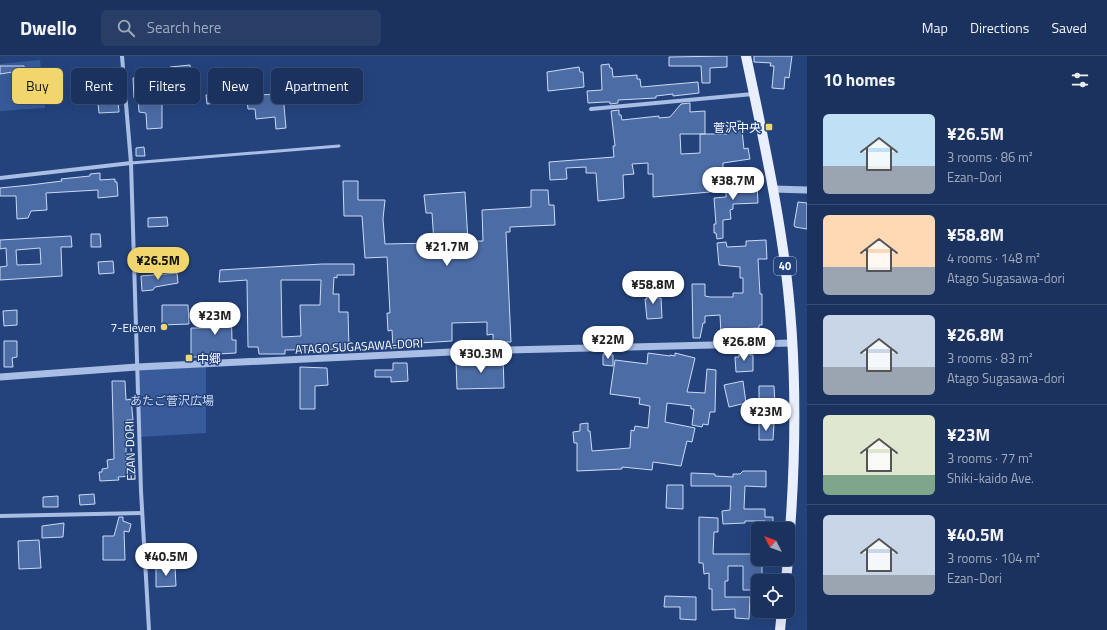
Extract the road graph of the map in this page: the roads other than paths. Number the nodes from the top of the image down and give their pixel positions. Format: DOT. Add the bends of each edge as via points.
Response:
graph roads {
  1 [pos="122,56"];
  2 [pos="746,56"];
  3 [pos="754,94"];
  4 [pos="591,109"];
  5 [pos="339,146"];
  6 [pos="131,163"];
  7 [pos="0,178"];
  8 [pos="773,189"];
  9 [pos="807,190"];
  10 [pos="792,343"];
  11 [pos="138,367"];
  12 [pos="0,377"];
  13 [pos="142,513"];
  14 [pos="0,516"];
  15 [pos="790,522"];
  16 [pos="781,618"];
  17 [pos="149,630"];
  18 [pos="780,630"];
  1 -- 6 [label="street, EZAN-DORI"];
  2 -- 3 [label="main road, 40"];
  3 -- 4 [label="street"];
  3 -- 8 [label="main road, 40"];
  5 -- 6 [label="lane"];
  6 -- 7 [label="street"];
  6 -- 11 [label="street, EZAN-DORI"];
  8 -- 9 [label="street"];
  8 -- 10 [label="main road, 40" via="784,258"];
  10 -- 11 [label="street, ATAGO SUGASAWA-DORI" via="472,351"];
  10 -- 15 [label="main road, 40" via="795,451"];
  11 -- 12 [label="street, ATAGO SUGASAWA-DORI"];
  11 -- 13 [label="street, EZAN-DORI"];
  13 -- 14 [label="street"];
  13 -- 17 [label="street, EZAN-DORI"];
  16 -- 18 [label="main road"];
}
